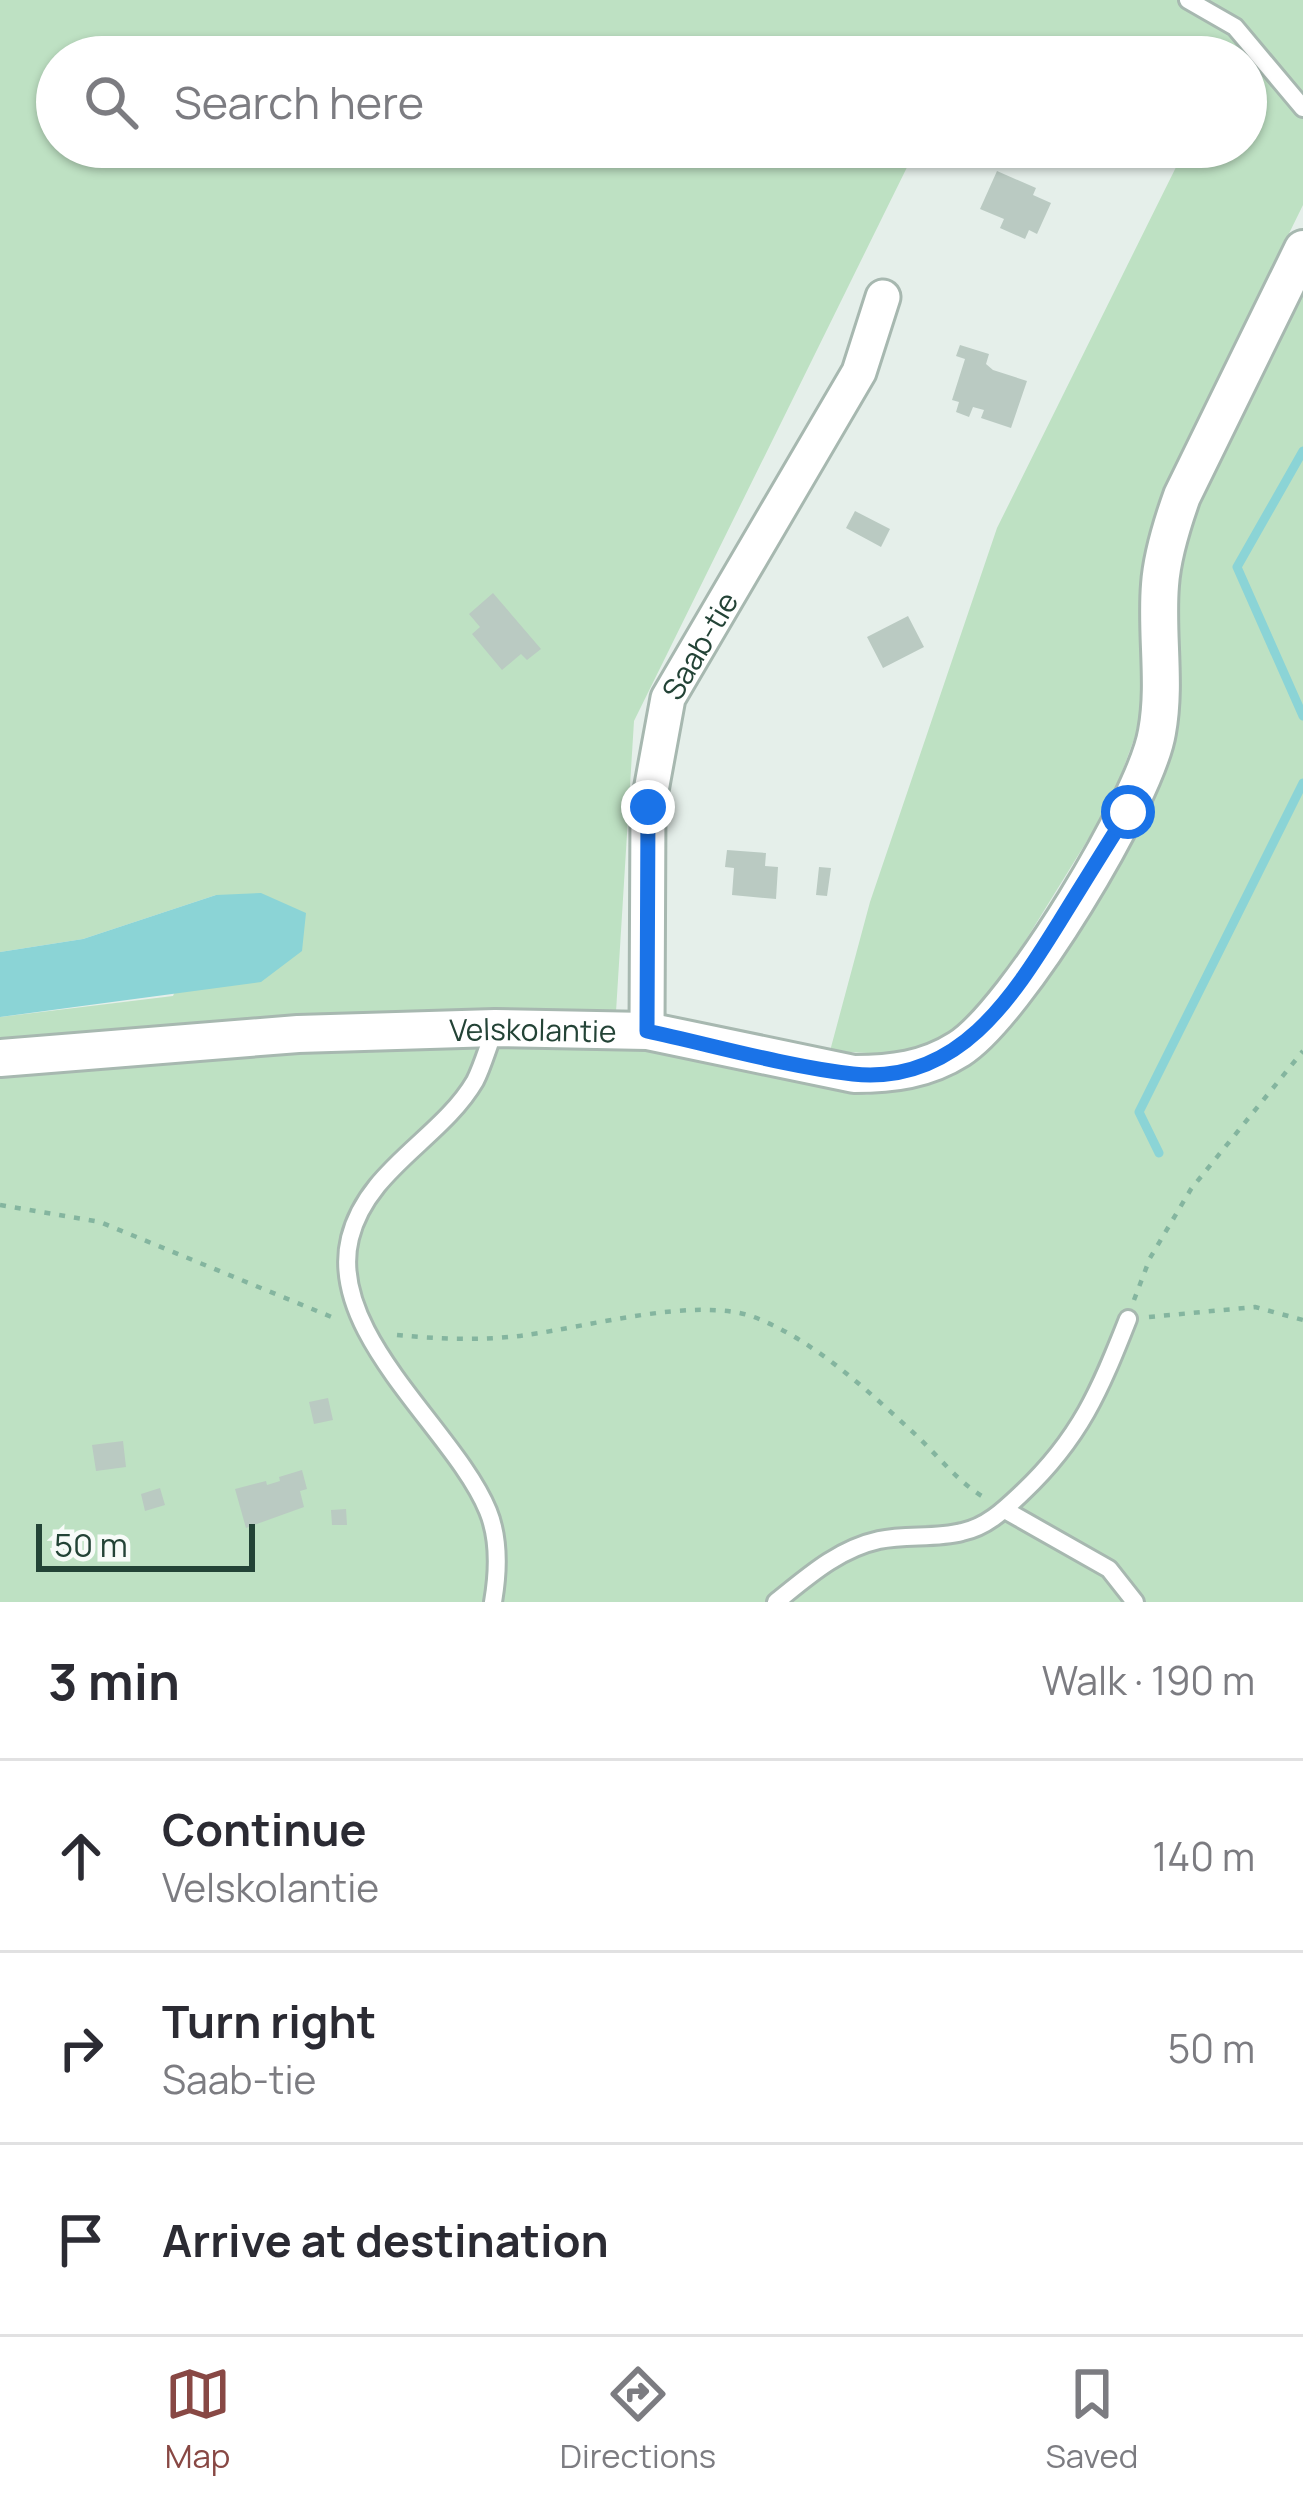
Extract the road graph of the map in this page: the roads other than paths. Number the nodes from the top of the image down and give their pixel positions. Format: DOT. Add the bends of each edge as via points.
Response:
graph roads {
  1 [pos="1188,0"];
  2 [pos="1243,36"];
  3 [pos="1267,65"];
  4 [pos="1303,108"];
  5 [pos="1303,249"];
  6 [pos="883,298"];
  7 [pos="495,1028"];
  8 [pos="647,1031"];
  9 [pos="0,1058"];
  10 [pos="1128,1319"];
  11 [pos="1005,1510"];
  12 [pos="494,1602"];
  13 [pos="776,1602"];
  14 [pos="1135,1602"];
  1 -- 2 [label="lane"];
  3 -- 4 [label="lane"];
  5 -- 8 [label="street, Velskolantie" via="1172,526 1160,582 1157,735 1146,772 1035,962 988,1025 920,1068 887,1074"];
  6 -- 8 [label="street, Saab-tie" via="860,372 668,698 648,807"];
  7 -- 8 [label="street, Velskolantie"];
  7 -- 9 [label="street, Velskolantie"];
  7 -- 12 [label="lane" via="474,1081 385,1174 348,1242 350,1284 366,1331 489,1514"];
  10 -- 11 [label="lane" via="1099,1392 1060,1457"];
  11 -- 13 [label="lane" via="965,1532 854,1548"];
  11 -- 14 [label="lane" via="1109,1570"];
}
